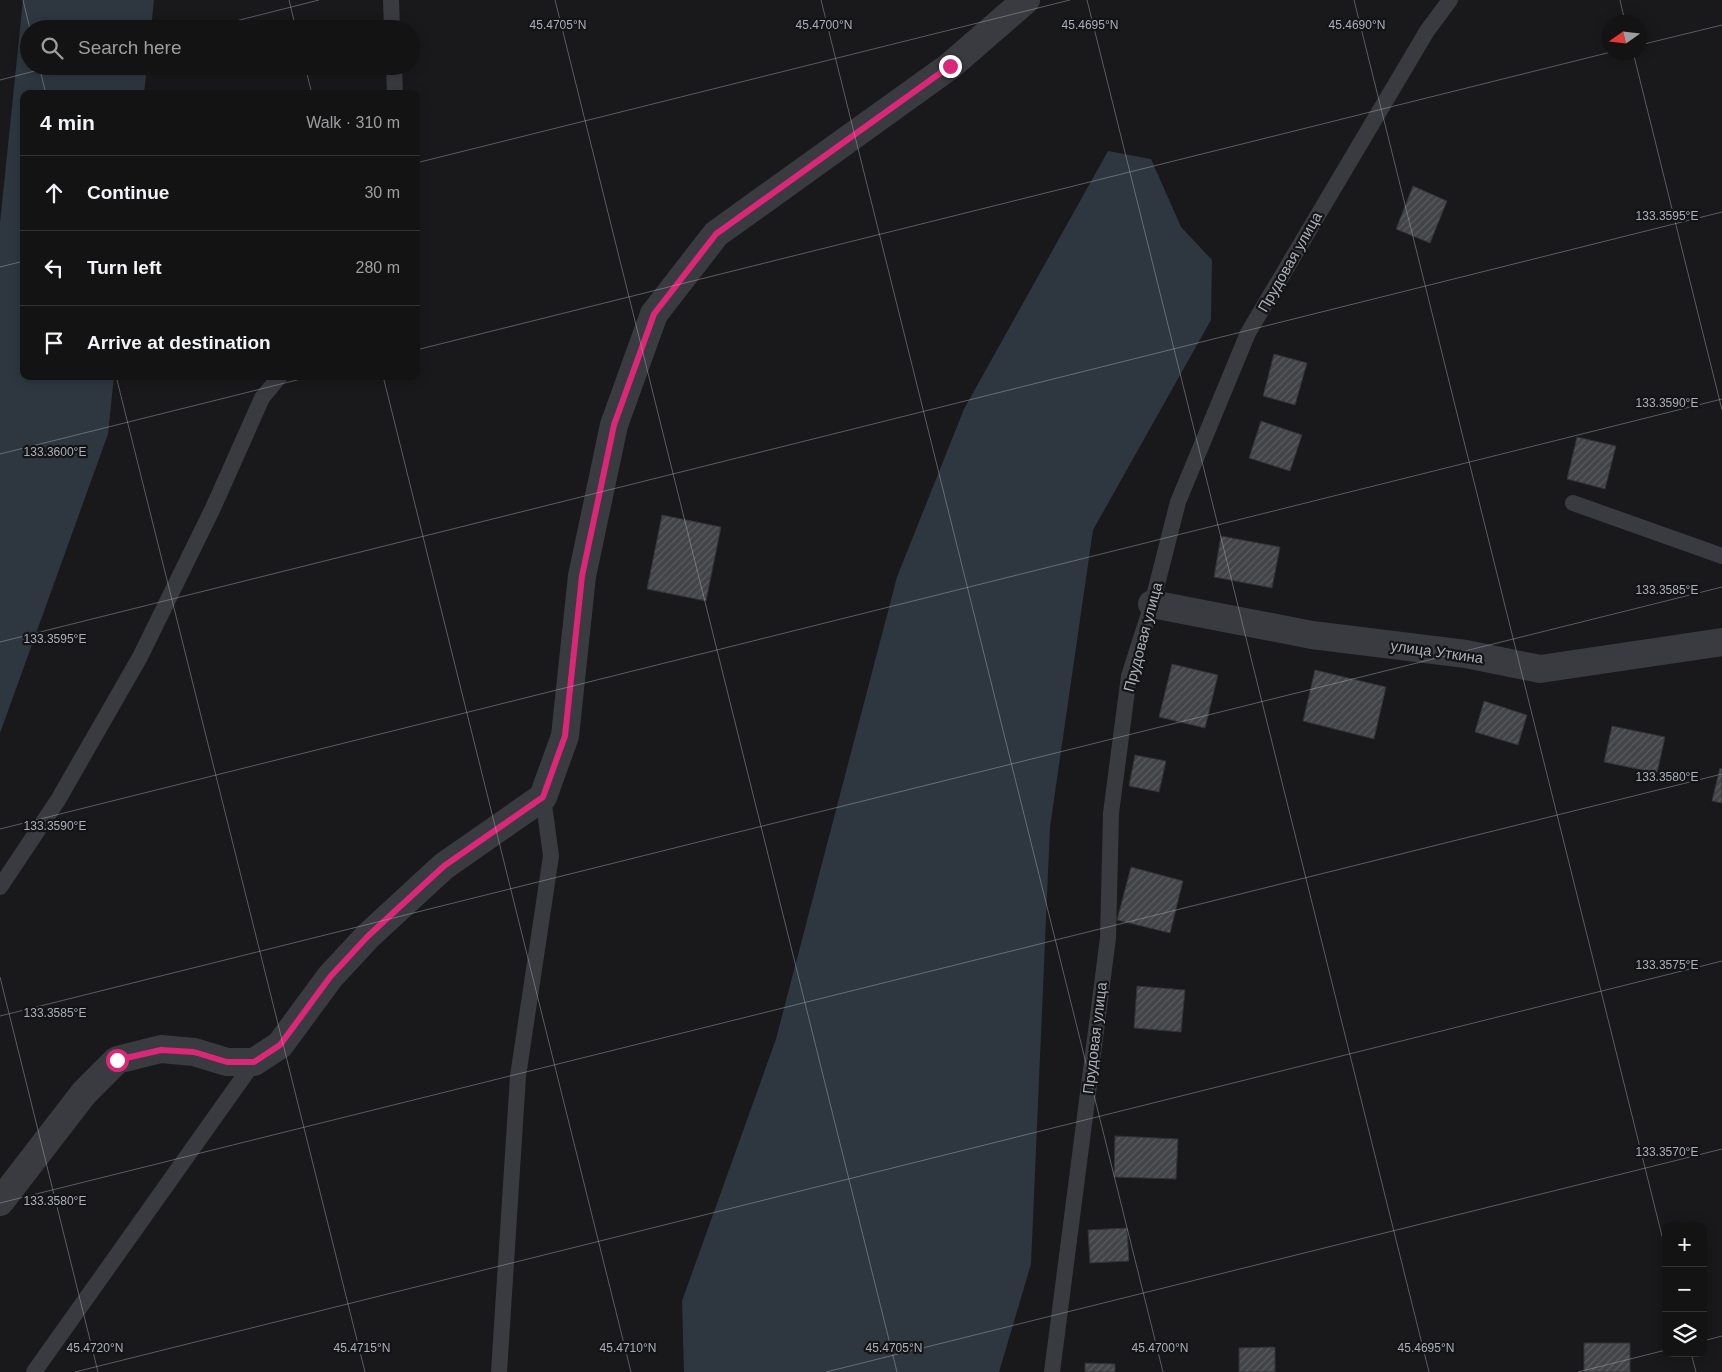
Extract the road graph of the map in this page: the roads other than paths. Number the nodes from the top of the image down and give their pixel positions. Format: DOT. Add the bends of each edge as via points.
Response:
graph roads {
  1 [pos="391,0"];
  2 [pos="1026,0"];
  3 [pos="1450,0"];
  4 [pos="392,20"];
  5 [pos="394,75"];
  6 [pos="395,90"];
  7 [pos="277,380"];
  8 [pos="1573,503"];
  9 [pos="1722,556"];
  10 [pos="1152,604"];
  11 [pos="1722,642"];
  12 [pos="543,797"];
  13 [pos="0,886"];
  14 [pos="254,1062"];
  15 [pos="0,1202"];
  16 [pos="34,1372"];
  17 [pos="499,1372"];
  18 [pos="1052,1372"];
  1 -- 4 [label="lane"];
  2 -- 12 [label="street" via="950,66 716,234 654,314 614,425 582,576 565,736"];
  3 -- 10 [label="lane, Прудовая улица" via="1427,31 1248,333 1178,502"];
  5 -- 6 [label="lane"];
  7 -- 13 [label="lane" via="262,398 213,508 140,657 58,800"];
  8 -- 9 [label="lane"];
  10 -- 11 [label="street, улица Уткина" via="1312,636 1466,654 1540,669"];
  10 -- 18 [label="lane, Прудовая улица" via="1129,676 1112,803 1108,938"];
  12 -- 14 [label="street" via="444,866 368,936 330,977 280,1045"];
  12 -- 17 [label="lane" via="551,856 518,1076"];
  14 -- 15 [label="street" via="227,1062 194,1052 161,1050 117,1060 84,1092"];
  14 -- 16 [label="lane"];
}
